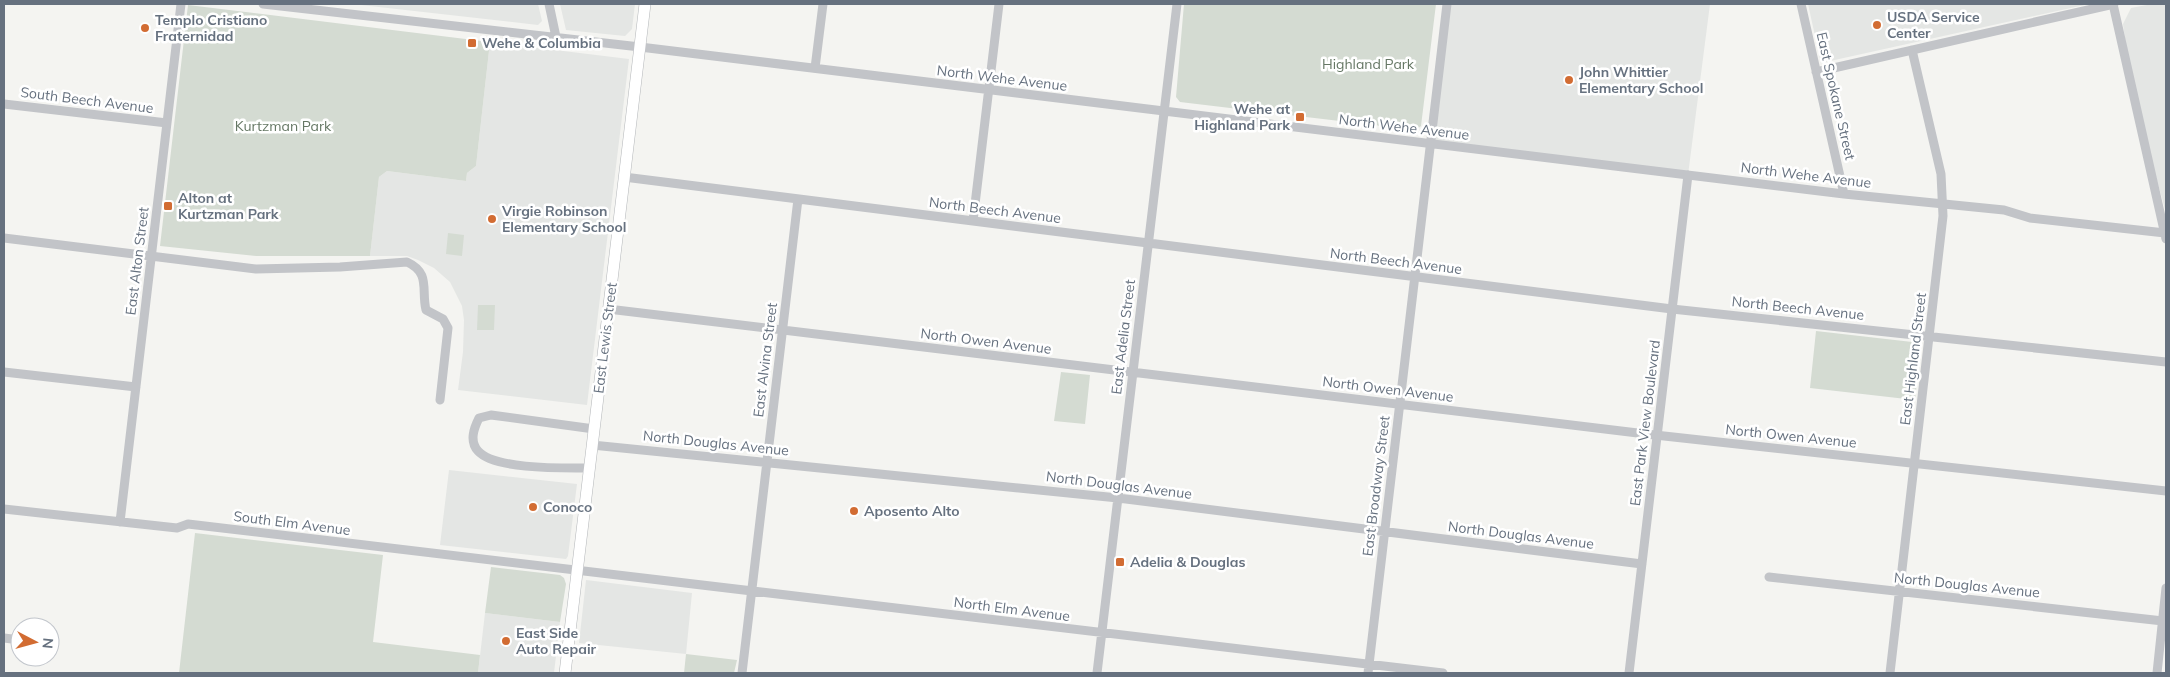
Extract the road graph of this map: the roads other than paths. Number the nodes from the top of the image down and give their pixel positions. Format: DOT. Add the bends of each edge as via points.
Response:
graph roads {
  1 [pos="181,4"];
  2 [pos="262,4"];
  3 [pos="548,4"];
  4 [pos="645,4"];
  5 [pos="823,4"];
  6 [pos="999,4"];
  7 [pos="1176,4"];
  8 [pos="1447,4"];
  9 [pos="1801,4"];
  10 [pos="2113,4"];
  11 [pos="556,37"];
  12 [pos="640,47"];
  13 [pos="1912,50"];
  14 [pos="815,68"];
  15 [pos="1816,72"];
  16 [pos="989,90"];
  17 [pos="4,104"];
  18 [pos="1163,111"];
  19 [pos="167,123"];
  20 [pos="1430,144"];
  21 [pos="1688,175"];
  22 [pos="624,177"];
  23 [pos="1844,194"];
  24 [pos="798,199"];
  25 [pos="1943,204"];
  26 [pos="973,221"];
  27 [pos="2166,236"];
  28 [pos="4,238"];
  29 [pos="1148,243"];
  30 [pos="151,255"];
  31 [pos="1414,277"];
  32 [pos="1672,308"];
  33 [pos="608,309"];
  34 [pos="782,330"];
  35 [pos="1929,336"];
  36 [pos="2166,362"];
  37 [pos="4,372"];
  38 [pos="1132,372"];
  39 [pos="136,387"];
  40 [pos="440,400"];
  41 [pos="1399,404"];
  42 [pos="594,429"];
  43 [pos="1657,436"];
  44 [pos="592,445"];
  45 [pos="766,462"];
  46 [pos="1914,464"];
  47 [pos="589,468"];
  48 [pos="2166,491"];
  49 [pos="1118,498"];
  50 [pos="4,509"];
  51 [pos="120,522"];
  52 [pos="1384,531"];
  53 [pos="1642,564"];
  54 [pos="577,570"];
  55 [pos="1769,577"];
  56 [pos="2166,588"];
  57 [pos="751,591"];
  58 [pos="1900,591"];
  59 [pos="2162,620"];
  60 [pos="1102,633"];
  61 [pos="1368,669"];
  62 [pos="565,673"];
  63 [pos="742,673"];
  64 [pos="1097,673"];
  65 [pos="1443,673"];
  66 [pos="1629,673"];
  67 [pos="1890,673"];
  68 [pos="2156,673"];
  1 -- 19 [label="street, East Alton Street"];
  2 -- 11 [label="street, North Wehe Avenue"];
  3 -- 11 [label="street"];
  4 -- 12 [label="main road, East Lewis Street"];
  5 -- 14 [label="street"];
  6 -- 16 [label="street"];
  7 -- 18 [label="street, East Adelia Street"];
  8 -- 20 [label="street, East Broadway Street"];
  9 -- 15 [label="street, East Spokane Street"];
  10 -- 13 [label="street"];
  10 -- 27 [label="street"];
  11 -- 12 [label="street, North Wehe Avenue"];
  12 -- 14 [label="street, North Wehe Avenue"];
  12 -- 22 [label="main road, East Lewis Street"];
  13 -- 15 [label="street"];
  13 -- 25 [label="street, East Highland Street" via="1941,174"];
  14 -- 16 [label="street, North Wehe Avenue"];
  15 -- 23 [label="street, East Spokane Street"];
  16 -- 18 [label="street, North Wehe Avenue"];
  16 -- 26 [label="street"];
  17 -- 19 [label="street, South Beech Avenue"];
  18 -- 20 [label="street, North Wehe Avenue"];
  18 -- 29 [label="street, East Adelia Street"];
  19 -- 30 [label="street, East Alton Street"];
  20 -- 21 [label="street, North Wehe Avenue"];
  20 -- 31 [label="street, East Broadway Street"];
  21 -- 23 [label="street, North Wehe Avenue"];
  21 -- 32 [label="street, East Park View Boulevard"];
  22 -- 24 [label="street, North Beech Avenue"];
  22 -- 33 [label="main road, East Lewis Street"];
  23 -- 25 [label="street, North Wehe Avenue"];
  24 -- 26 [label="street, North Beech Avenue"];
  24 -- 34 [label="street, East Alvina Street"];
  25 -- 27 [label="street, North Wehe Avenue" via="2004,210 2030,218"];
  25 -- 35 [label="street, East Highland Street"];
  26 -- 29 [label="street, North Beech Avenue"];
  28 -- 30 [label="street"];
  29 -- 31 [label="street, North Beech Avenue"];
  29 -- 38 [label="street, East Adelia Street"];
  30 -- 39 [label="street, East Alton Street"];
  30 -- 40 [label="street" via="256,269 340,267 400,261 416,266 424,281 426,310 443,319 448,328"];
  31 -- 32 [label="street, North Beech Avenue"];
  31 -- 41 [label="street, East Broadway Street"];
  32 -- 35 [label="street, North Beech Avenue"];
  32 -- 43 [label="street, East Park View Boulevard"];
  33 -- 34 [label="street, North Owen Avenue"];
  33 -- 42 [label="main road, East Lewis Street"];
  34 -- 38 [label="street, North Owen Avenue"];
  34 -- 45 [label="street, East Alvina Street"];
  35 -- 36 [label="street, North Beech Avenue"];
  35 -- 46 [label="street, East Highland Street"];
  37 -- 39 [label="street"];
  38 -- 41 [label="street, North Owen Avenue"];
  38 -- 49 [label="street, East Adelia Street"];
  39 -- 51 [label="street, East Alton Street"];
  41 -- 43 [label="street, North Owen Avenue"];
  41 -- 52 [label="street, East Broadway Street"];
  42 -- 44 [label="main road, East Lewis Street"];
  42 -- 47 [label="street" via="491,415 479,418 473,434 477,451 489,458 538,468"];
  43 -- 46 [label="street, North Owen Avenue"];
  43 -- 53 [label="street, East Park View Boulevard"];
  44 -- 45 [label="street, North Douglas Avenue"];
  44 -- 47 [label="main road, East Lewis Street"];
  45 -- 49 [label="street, North Douglas Avenue"];
  45 -- 57 [label="street, East Alvina Street"];
  46 -- 48 [label="street, North Owen Avenue"];
  46 -- 58 [label="street, East Highland Street"];
  47 -- 54 [label="main road, East Lewis Street"];
  49 -- 52 [label="street, North Douglas Avenue"];
  49 -- 60 [label="street, East Adelia Street"];
  50 -- 51 [label="street, South Elm Avenue"];
  51 -- 54 [label="street, South Elm Avenue" via="177,528 188,524"];
  52 -- 53 [label="street, North Douglas Avenue"];
  52 -- 61 [label="street, East Broadway Street"];
  53 -- 66 [label="street, East Park View Boulevard"];
  54 -- 57 [label="street, North Elm Avenue"];
  54 -- 62 [label="main road, East Lewis Street"];
  55 -- 58 [label="street, North Douglas Avenue"];
  56 -- 59 [label="street"];
  57 -- 60 [label="street, North Elm Avenue"];
  57 -- 63 [label="street, East Alvina Street"];
  58 -- 59 [label="street, North Douglas Avenue"];
  58 -- 67 [label="street, East Highland Street"];
  59 -- 68 [label="street"];
  60 -- 61 [label="street, North Elm Avenue"];
  60 -- 64 [label="street, East Adelia Street"];
  61 -- 65 [label="street, North Elm Avenue"];
}
